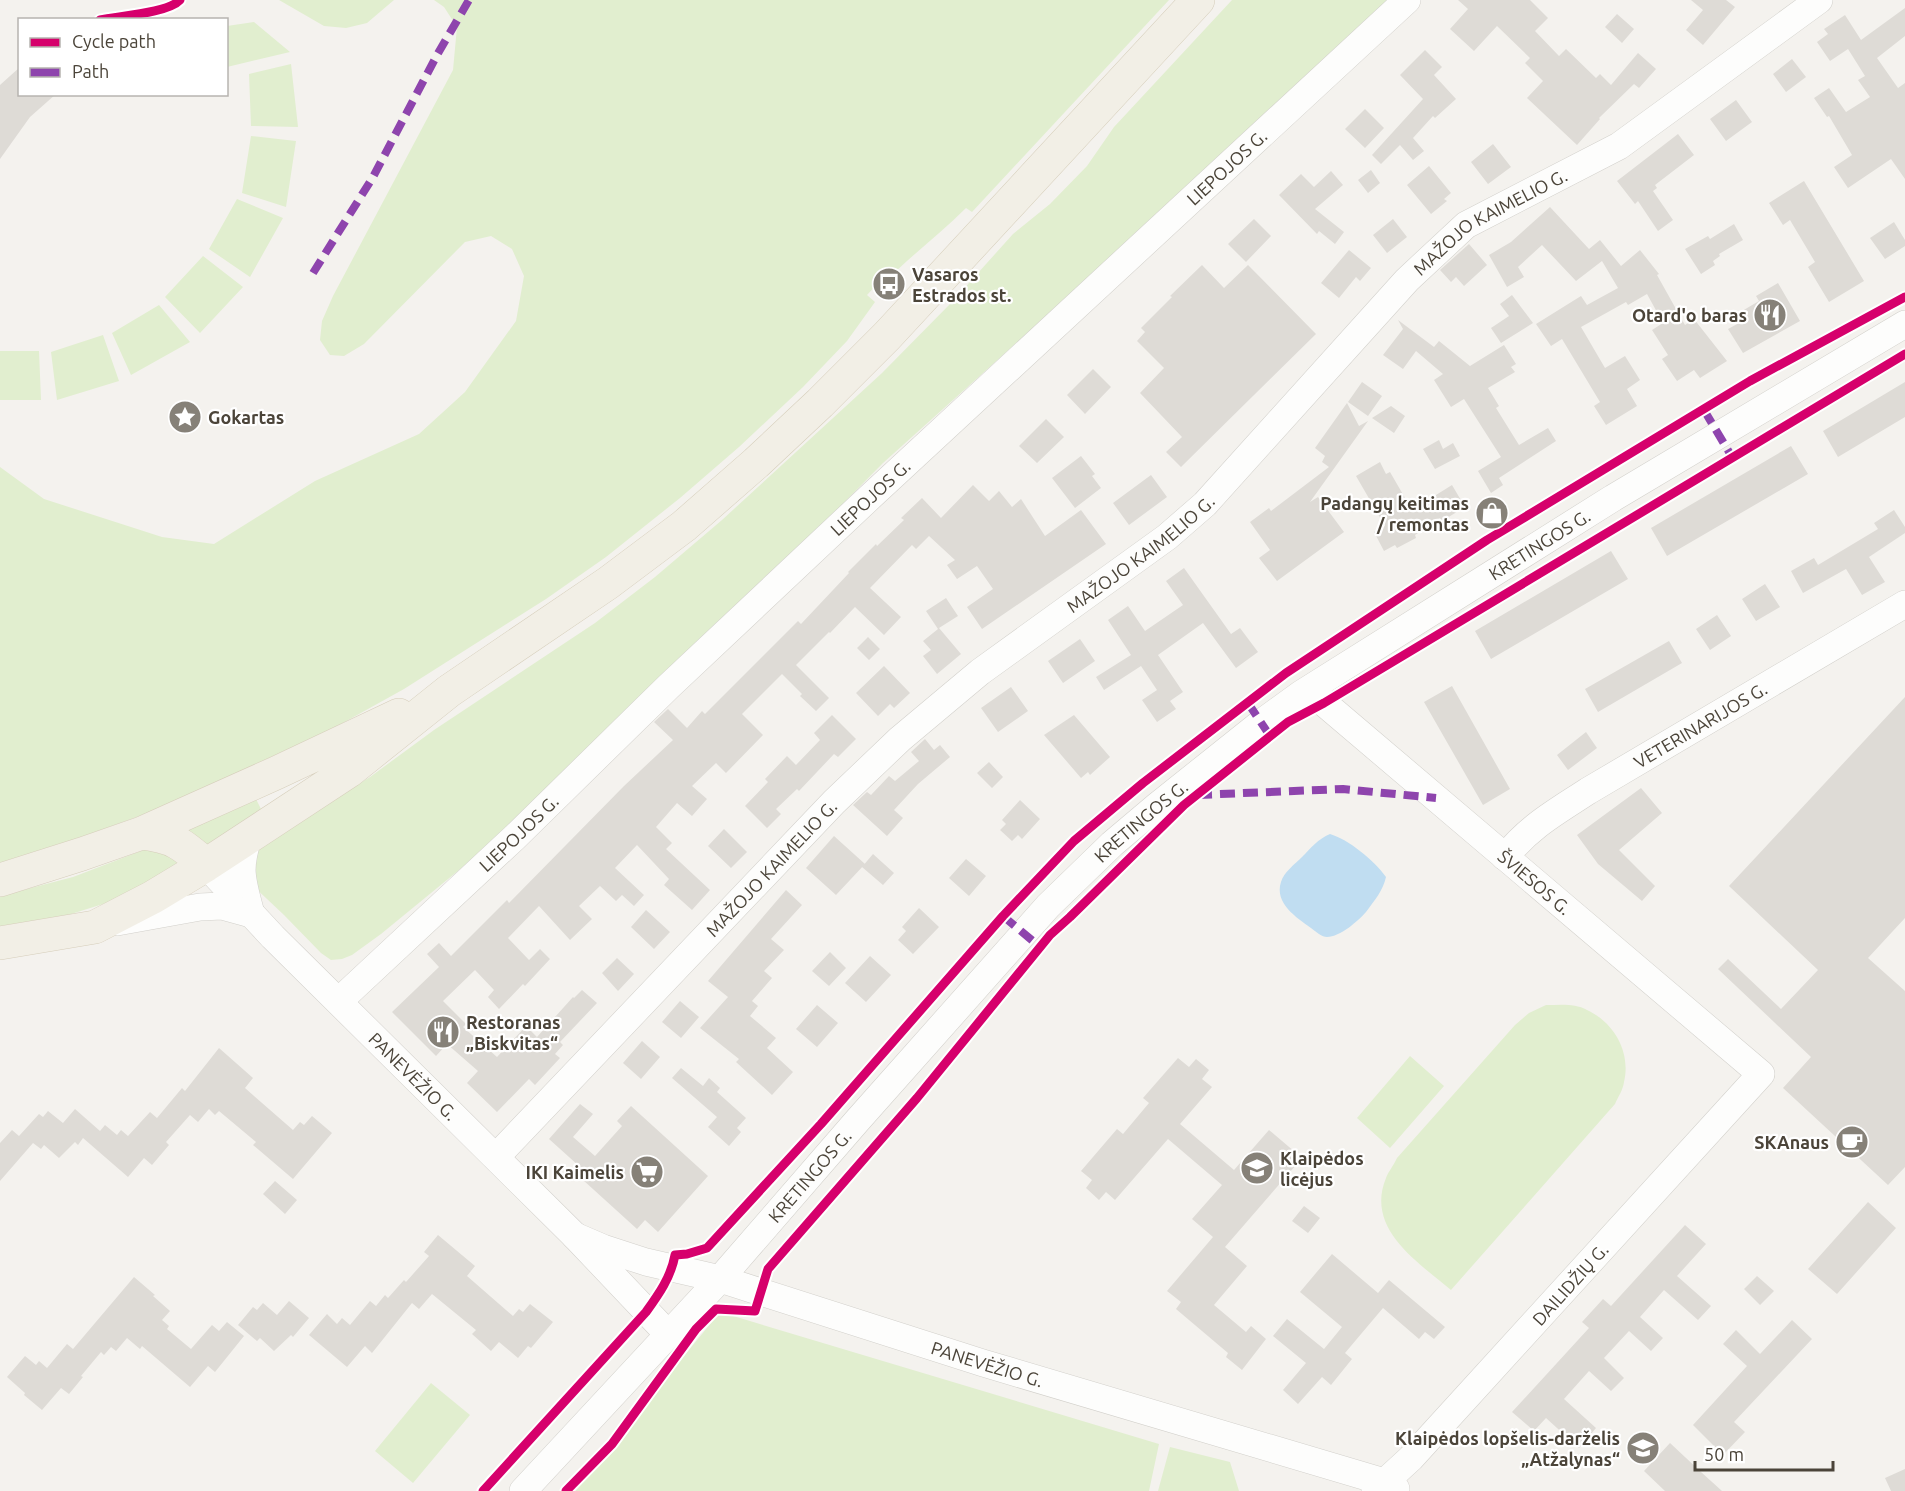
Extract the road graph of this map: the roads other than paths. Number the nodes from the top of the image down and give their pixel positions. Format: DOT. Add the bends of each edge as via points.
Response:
graph roads {
  1 [pos="1198,0"];
  2 [pos="1407,0"];
  3 [pos="1819,0"];
  4 [pos="1905,324"];
  5 [pos="1905,604"];
  6 [pos="1313,687"];
  7 [pos="449,691"];
  8 [pos="276,774"];
  9 [pos="294,808"];
  10 [pos="142,833"];
  11 [pos="248,838"];
  12 [pos="1505,856"];
  13 [pos="206,865"];
  14 [pos="0,880"];
  15 [pos="251,914"];
  16 [pos="95,927"];
  17 [pos="0,943"];
  18 [pos="339,1001"];
  19 [pos="1761,1074"];
  20 [pos="496,1157"];
  21 [pos="575,1236"];
  22 [pos="720,1279"];
  23 [pos="668,1334"];
  24 [pos="1386,1488"];
  25 [pos="523,1491"];
  1 -- 7 [label="main road" via="887,336 756,463 684,526 608,583"];
  2 -- 18 [label="street, LIEPOJOS G." via="871,496"];
  3 -- 20 [label="street, MAŽOJO KAIMELIO G." via="1619,146 1467,225 1407,280 1205,504 1167,537 980,672 900,739 834,802"];
  4 -- 6 [label="street, KRETINGOS G." via="1613,498"];
  5 -- 12 [label="street, VETERINARIJOS G." via="1588,791 1539,822"];
  6 -- 12 [label="street, ŠVIESOS G." via="1324,703"];
  6 -- 22 [label="street, KRETINGOS G." via="1157,806 1048,906"];
  7 -- 8 [label="main road"];
  7 -- 9 [label="main road" via="349,771"];
  8 -- 9 [label="main road"];
  8 -- 10 [label="main road"];
  9 -- 11 [label="main road"];
  10 -- 13 [label="main road" via="162,835 184,846"];
  10 -- 14 [label="main road"];
  11 -- 13 [label="main road"];
  11 -- 15 [label="street" via="241,874"];
  12 -- 19 [label="street, ŠVIESOS G."];
  13 -- 15 [label="street, PANEVĖŽIO G."];
  13 -- 16 [label="main road"];
  15 -- 16 [label="street, PANEVĖŽIO G." via="222,906 200,907"];
  15 -- 18 [label="street, PANEVĖŽIO G."];
  16 -- 17 [label="main road"];
  18 -- 20 [label="street, PANEVĖŽIO G."];
  19 -- 24 [label="street, DAILIDŽIŲ G."];
  20 -- 21 [label="street, PANEVĖŽIO G."];
  21 -- 22 [label="street, PANEVĖŽIO G." via="646,1262"];
  21 -- 23 [label="street, PANEVĖŽIO G."];
  22 -- 23 [label="street, KRETINGOS G."];
  22 -- 24 [label="street, PANEVĖŽIO G."];
  23 -- 25 [label="street, KRETINGOS G."];
}
